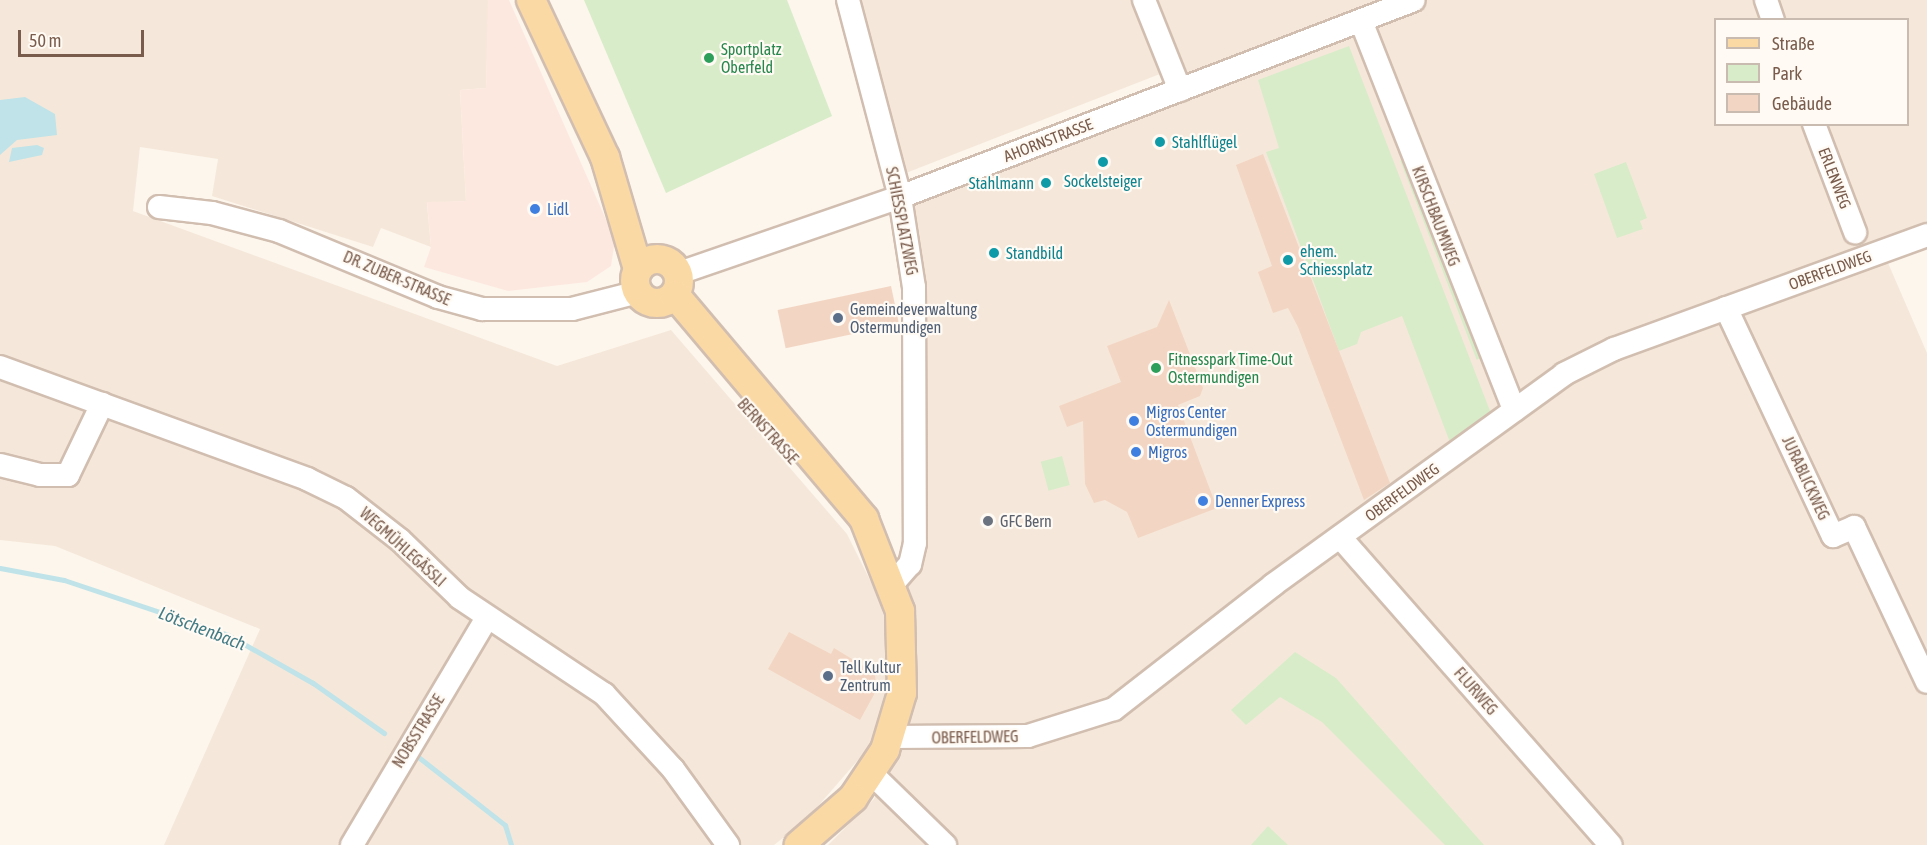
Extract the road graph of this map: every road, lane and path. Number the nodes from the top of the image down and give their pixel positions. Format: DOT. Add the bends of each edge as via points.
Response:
graph roads {
  1 [pos="531,0"];
  2 [pos="848,0"];
  3 [pos="1144,0"];
  4 [pos="1414,0"];
  5 [pos="1766,0"];
  6 [pos="1772,18"];
  7 [pos="1361,21"];
  8 [pos="1180,90"];
  9 [pos="1815,126"];
  10 [pos="900,197"];
  11 [pos="159,207"];
  12 [pos="1855,232"];
  13 [pos="1927,235"];
  14 [pos="657,282"];
  15 [pos="1726,308"];
  16 [pos="0,367"];
  17 [pos="102,404"];
  18 [pos="1514,410"];
  19 [pos="0,465"];
  20 [pos="1340,537"];
  21 [pos="892,585"];
  22 [pos="487,618"];
  23 [pos="1927,682"];
  24 [pos="890,737"];
  25 [pos="872,774"];
  26 [pos="352,845"];
  27 [pos="728,845"];
  28 [pos="799,845"];
  29 [pos="945,845"];
  30 [pos="1611,845"];
  1 -- 14 [label="main road, BERNSTRASSE"];
  2 -- 10 [label="street, SCHIESSPLATZWEG"];
  3 -- 8 [label="street"];
  4 -- 7 [label="street, AHORNSTRASSE"];
  5 -- 6 [label="street"];
  7 -- 8 [label="street, AHORNSTRASSE"];
  7 -- 18 [label="street, KIRSCHBAUMWEG"];
  8 -- 10 [label="street, AHORNSTRASSE"];
  9 -- 12 [label="street, ERLENWEG"];
  10 -- 14 [label="street, AHORNSTRASSE"];
  10 -- 21 [label="street, SCHIESSPLATZWEG" via="912,270 918,357 915,543 910,564"];
  11 -- 14 [label="street, DR. ZUBER-STRASSE" via="212,213 279,231 438,297 482,309 572,309"];
  13 -- 15 [label="street, OBERFELDWEG"];
  14 -- 21 [label="main road, BERNSTRASSE" via="878,555"];
  15 -- 18 [label="street, OBERFELDWEG" via="1587,362"];
  15 -- 23 [label="street, JURABLICKWEG" via="1833,536 1854,527"];
  16 -- 17 [label="street, WEGMÜHLEGÄSSLI"];
  17 -- 19 [label="street" via="68,475 40,476"];
  17 -- 22 [label="street, WEGMÜHLEGÄSSLI" via="330,489 374,519"];
  18 -- 20 [label="street, OBERFELDWEG"];
  20 -- 24 [label="street, OBERFELDWEG" via="1114,709 1028,736"];
  20 -- 30 [label="street, FLURWEG"];
  21 -- 24 [label="main road, BERNSTRASSE" via="905,645 902,693"];
  22 -- 26 [label="street, NOBSSTRASSE"];
  22 -- 27 [label="street, WEGMÜHLEGÄSSLI" via="567,667 630,718"];
  24 -- 25 [label="main road, BERNSTRASSE"];
  25 -- 28 [label="main road, BERNSTRASSE" via="837,816"];
  25 -- 29 [label="street"];
}
